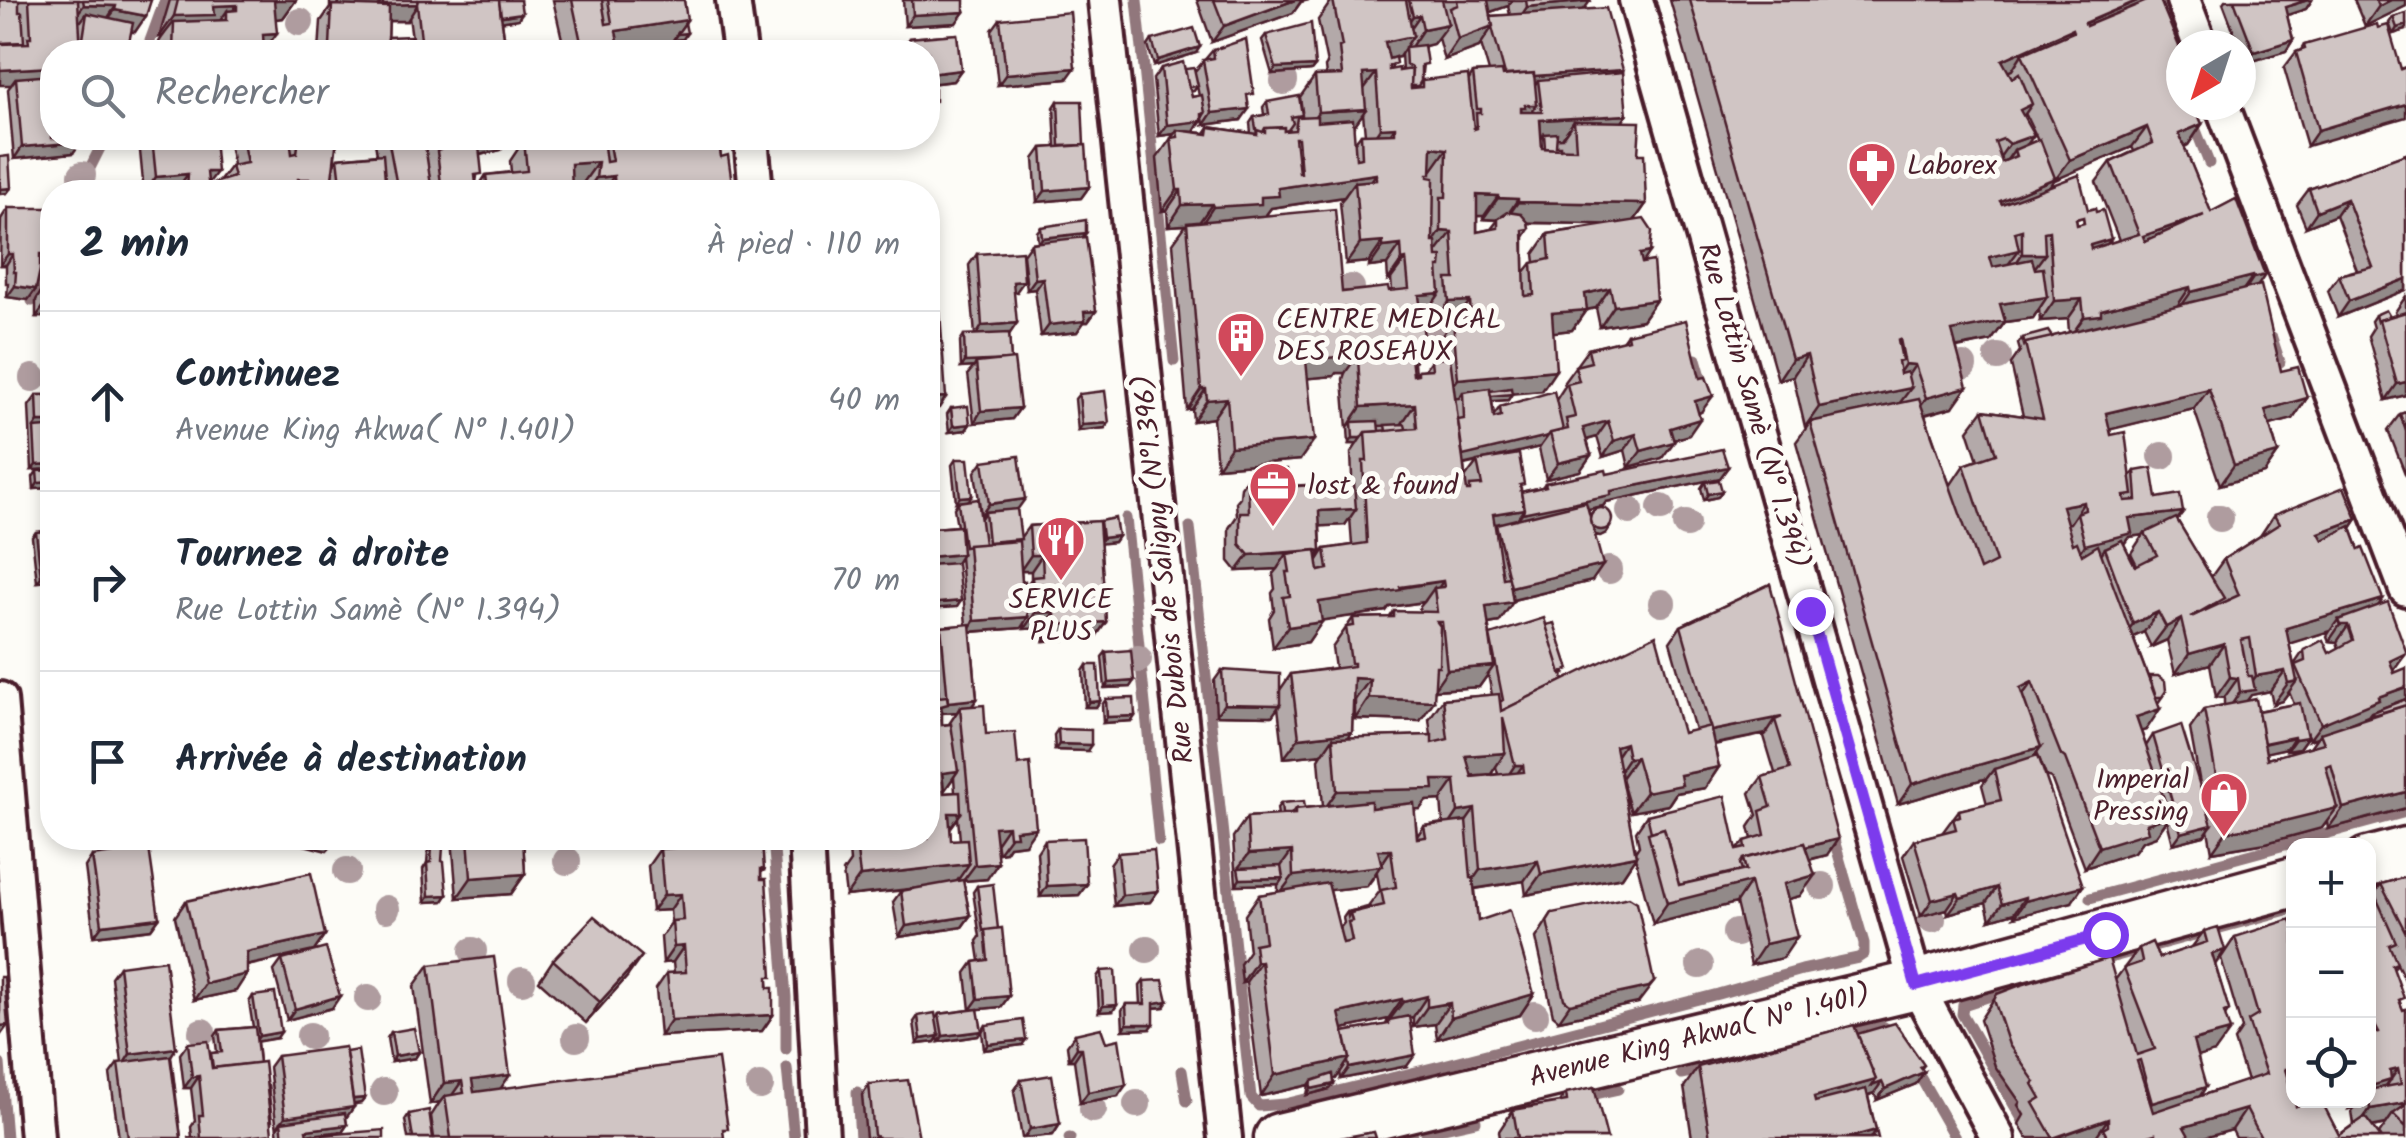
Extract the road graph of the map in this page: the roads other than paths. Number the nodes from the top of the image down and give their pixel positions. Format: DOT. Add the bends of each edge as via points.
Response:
graph roads {
  1 [pos="734,0"];
  2 [pos="1105,0"];
  3 [pos="1636,0"];
  4 [pos="2183,0"];
  5 [pos="2194,30"];
  6 [pos="739,40"];
  7 [pos="2228,120"];
  8 [pos="752,150"];
  9 [pos="755,180"];
  10 [pos="2406,589"];
  11 [pos="0,699"];
  12 [pos="807,850"];
  13 [pos="2406,852"];
  14 [pos="2376,860"];
  15 [pos="2286,884"];
  16 [pos="1916,985"];
  17 [pos="37,1138"];
  18 [pos="822,1138"];
  19 [pos="1224,1138"];
  20 [pos="1280,1138"];
  21 [pos="1998,1138"];
  1 -- 6 [label="street"];
  2 -- 19 [label="street, Rue Dubois de Saligny (N°1.396)"];
  3 -- 16 [label="street, Rue Lottin Samè (N° 1.394)"];
  4 -- 5 [label="street"];
  7 -- 10 [label="street"];
  8 -- 9 [label="street"];
  11 -- 17 [label="street"];
  12 -- 18 [label="street"];
  13 -- 14 [label="street"];
  15 -- 16 [label="street, Avenue King Akwa( N° 1.401)"];
  16 -- 20 [label="street, Avenue King Akwa( N° 1.401)"];
  16 -- 21 [label="street, Rue Lottin Samè (N° 1.394)"];
}
